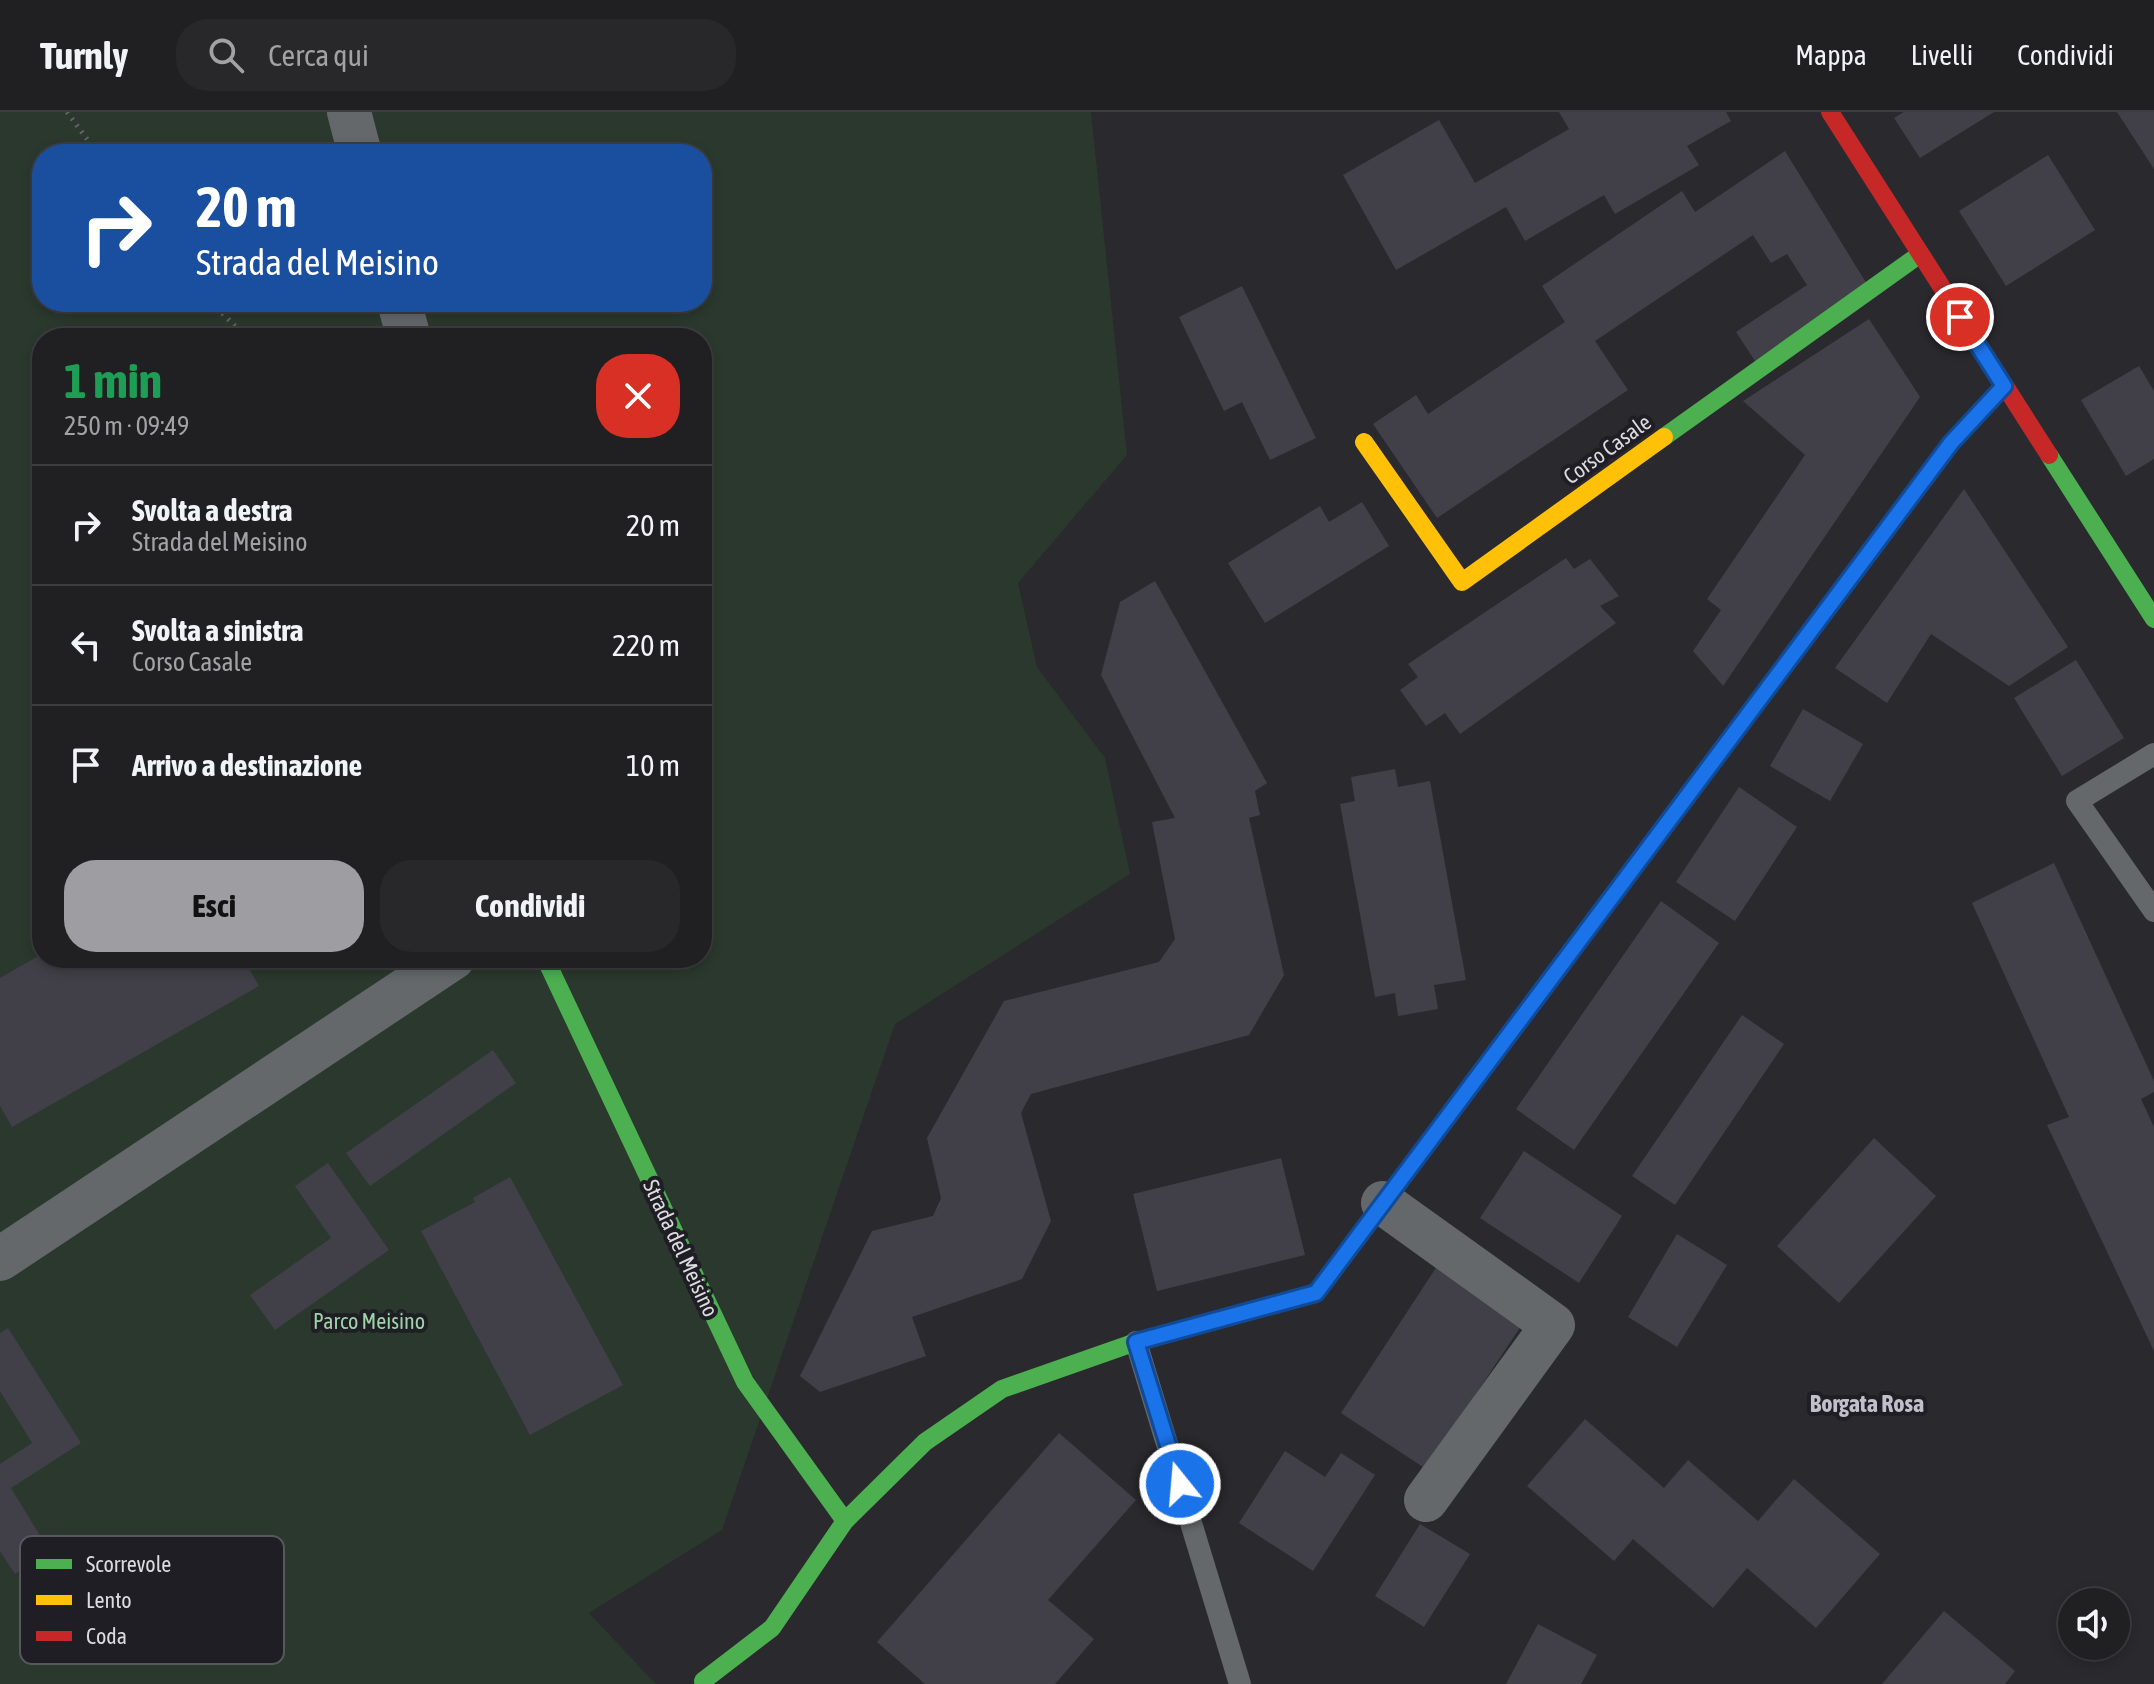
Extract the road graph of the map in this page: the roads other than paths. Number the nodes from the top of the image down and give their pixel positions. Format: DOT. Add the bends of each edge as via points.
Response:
graph roads {
  1 [pos="349,112"];
  2 [pos="1830,112"];
  3 [pos="357,144"];
  4 [pos="1919,255"];
  5 [pos="2004,386"];
  6 [pos="1364,442"];
  7 [pos="2154,619"];
  8 [pos="2154,754"];
  9 [pos="2154,911"];
  10 [pos="438,968"];
  11 [pos="550,968"];
  12 [pos="1383,1203"];
  13 [pos="0,1259"];
  14 [pos="1136,1342"];
  15 [pos="1426,1500"];
  16 [pos="845,1521"];
  17 [pos="702,1683"];
  18 [pos="1240,1684"];
  1 -- 3 [label="street"];
  2 -- 4 [label="street"];
  4 -- 5 [label="street"];
  4 -- 6 [label="street, Corso Casale" via="1462,582"];
  5 -- 7 [label="street"];
  5 -- 12 [label="street" via="1951,443"];
  8 -- 9 [label="lane" via="2077,801"];
  10 -- 13 [label="street"];
  11 -- 16 [label="street, Strada del Meisino" via="745,1382"];
  12 -- 14 [label="street" via="1316,1293"];
  12 -- 15 [label="street" via="1553,1325"];
  14 -- 16 [label="street" via="1002,1389 925,1442"];
  14 -- 18 [label="lane"];
  16 -- 17 [label="street" via="772,1628"];
}
